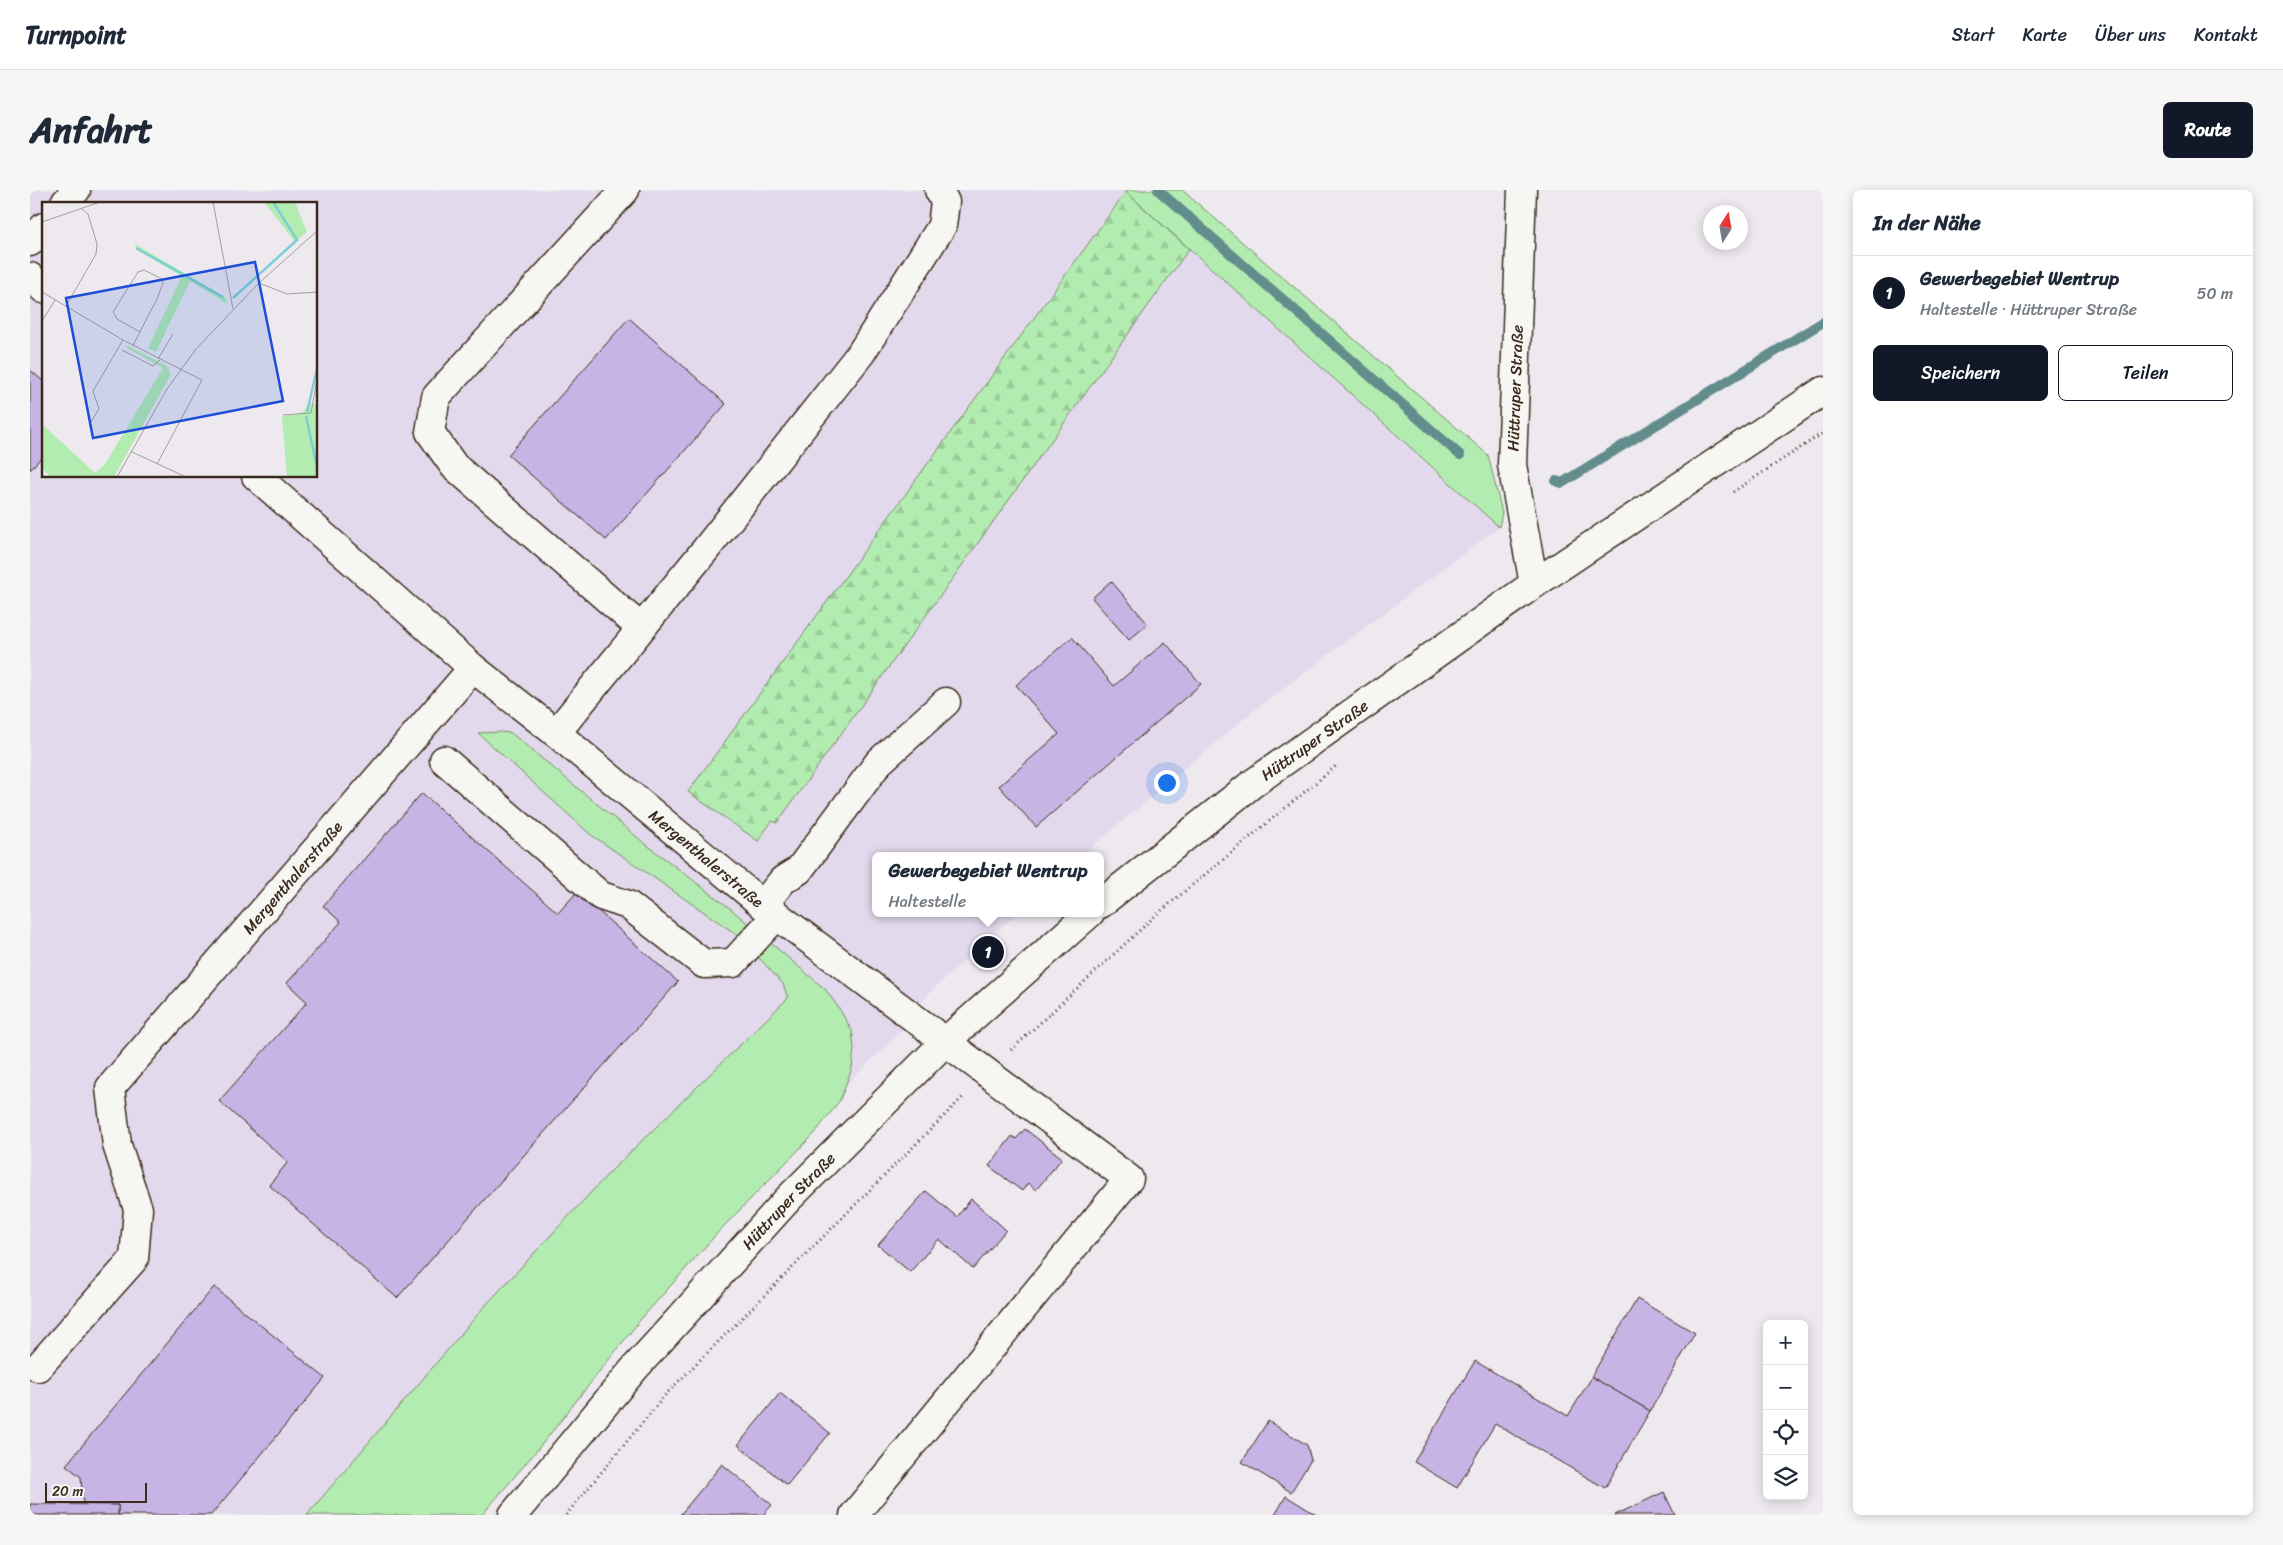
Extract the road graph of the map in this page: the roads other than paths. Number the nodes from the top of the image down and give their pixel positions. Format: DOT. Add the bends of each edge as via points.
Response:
graph roads {
  1 [pos="76,190"];
  2 [pos="625,190"];
  3 [pos="939,190"];
  4 [pos="1522,190"];
  5 [pos="66,202"];
  6 [pos="42,229"];
  7 [pos="30,242"];
  8 [pos="30,277"];
  9 [pos="42,287"];
  10 [pos="1820,396"];
  11 [pos="258,478"];
  12 [pos="1534,584"];
  13 [pos="641,628"];
  14 [pos="473,668"];
  15 [pos="946,702"];
  16 [pos="556,733"];
  17 [pos="444,760"];
  18 [pos="1104,901"];
  19 [pos="770,910"];
  20 [pos="1086,917"];
  21 [pos="946,1041"];
  22 [pos="38,1367"];
  23 [pos="513,1515"];
  24 [pos="854,1515"];
  1 -- 5 [label="main road"];
  2 -- 13 [label="main road" via="436,397 430,432 454,466"];
  3 -- 13 [label="main road" via="945,202 942,226 861,353"];
  4 -- 12 [label="main road, Hüttruper Straße" via="1512,465"];
  6 -- 7 [label="main road"];
  8 -- 9 [label="main road"];
  10 -- 12 [label="main road, Hüttruper Straße"];
  11 -- 14 [label="main road, Mergenthalerstraße"];
  12 -- 18 [label="main road, Hüttruper Straße" via="1252,784"];
  13 -- 16 [label="main road"];
  14 -- 16 [label="main road, Mergenthalerstraße"];
  14 -- 22 [label="main road, Mergenthalerstraße" via="110,1088 117,1145 138,1209 134,1259"];
  15 -- 19 [label="main road" via="879,762 799,870 784,880"];
  16 -- 19 [label="main road, Mergenthalerstraße"];
  17 -- 19 [label="main road" via="601,896 628,905 704,964 733,964"];
  19 -- 21 [label="main road, Mergenthalerstraße"];
  20 -- 21 [label="main road, Hüttruper Straße"];
  21 -- 23 [label="main road, Hüttruper Straße" via="788,1199 634,1369"];
  21 -- 24 [label="main road, Mergenthalerstraße" via="1129,1179"];
}
